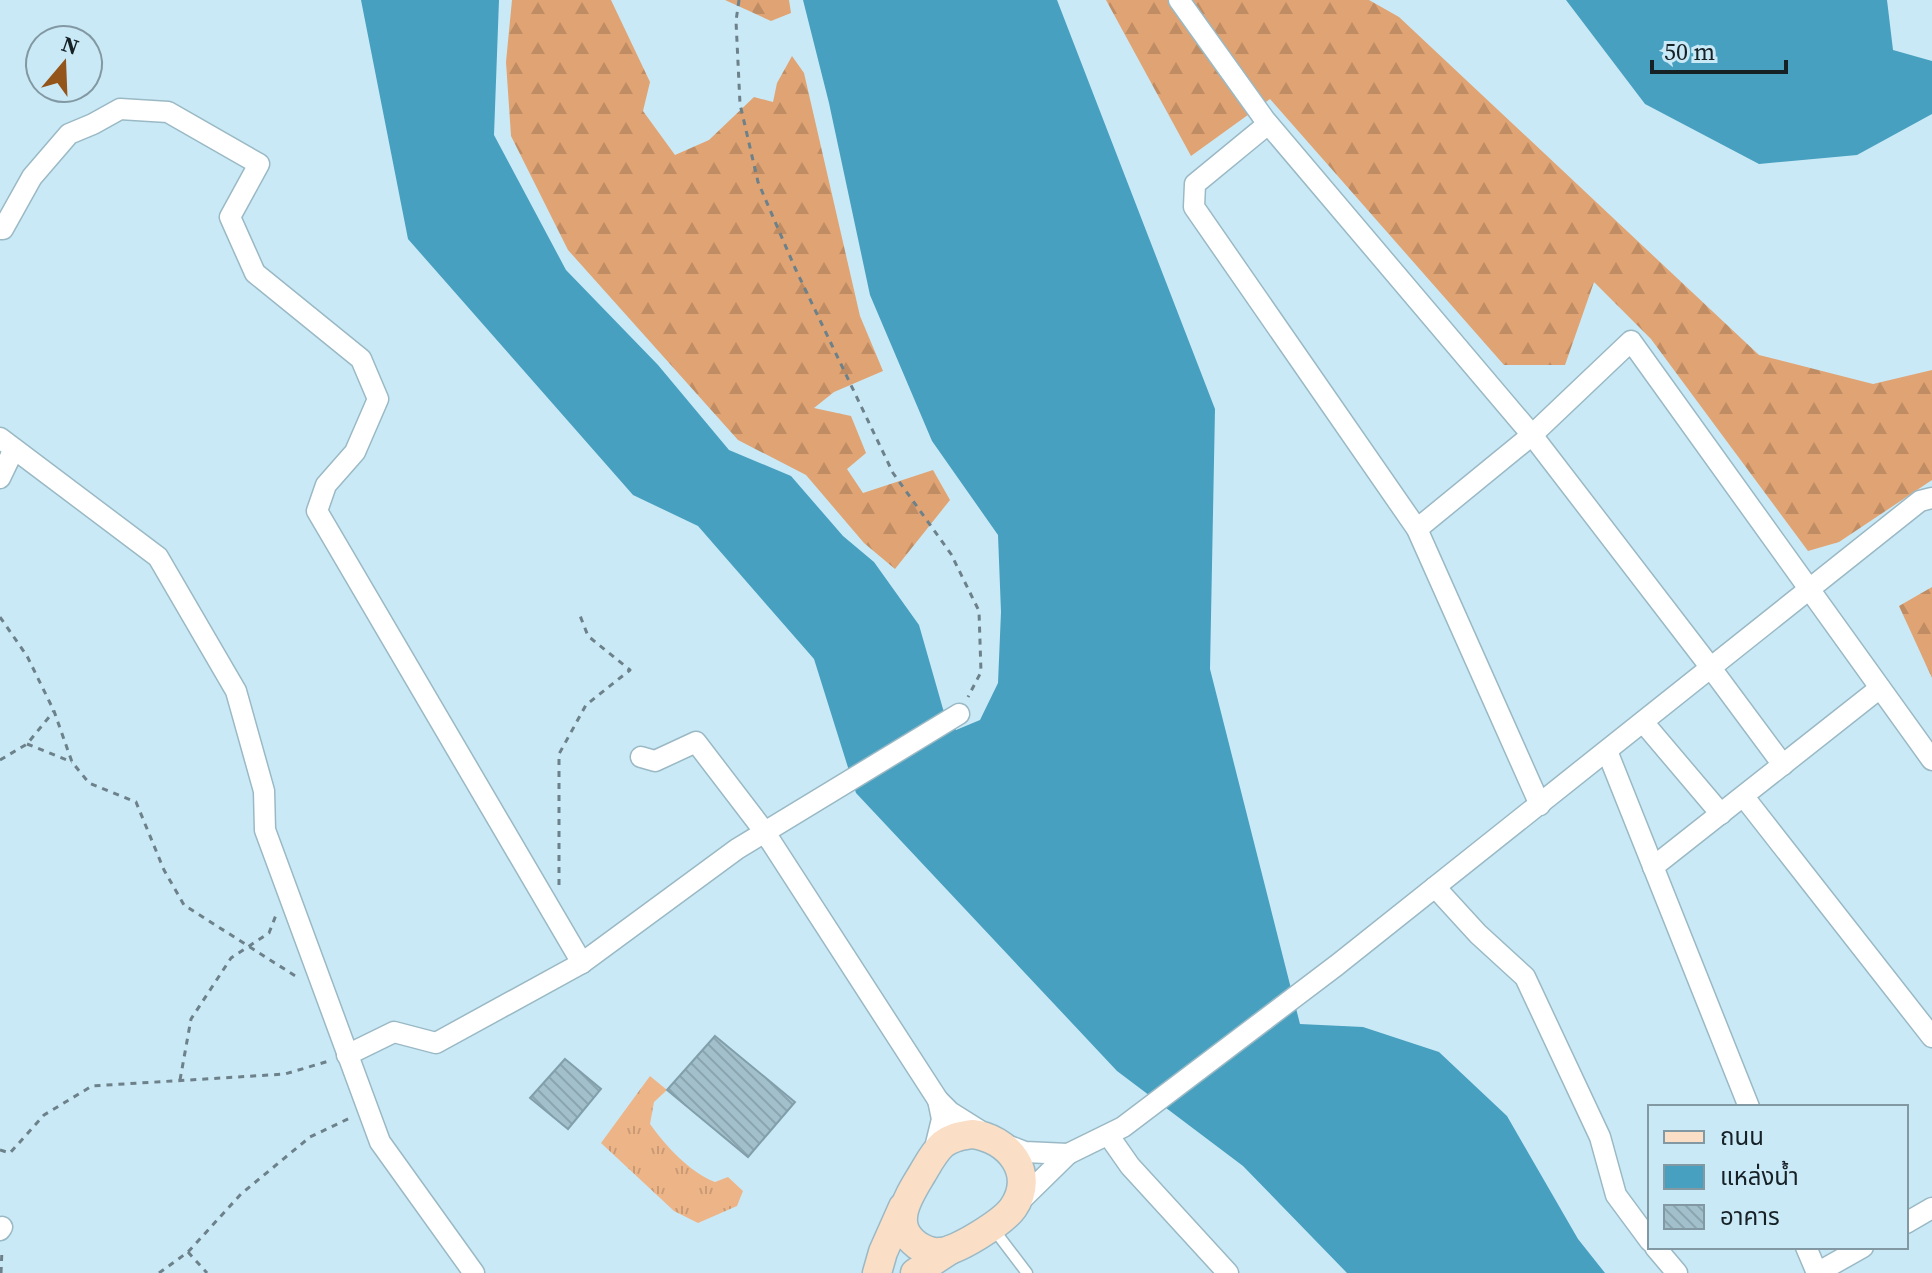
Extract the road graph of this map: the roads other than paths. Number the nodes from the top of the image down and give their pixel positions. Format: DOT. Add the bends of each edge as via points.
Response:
graph roads {
  1 [pos="1179,0"];
  2 [pos="1268,124"];
  3 [pos="0,229"];
  4 [pos="1532,435"];
  5 [pos="7,443"];
  6 [pos="0,478"];
  7 [pos="1932,498"];
  8 [pos="1417,529"];
  9 [pos="1809,589"];
  10 [pos="1711,668"];
  11 [pos="1880,688"];
  12 [pos="959,714"];
  13 [pos="1643,722"];
  14 [pos="1607,751"];
  15 [pos="641,757"];
  16 [pos="1932,760"];
  17 [pos="1783,765"];
  18 [pos="1744,797"];
  19 [pos="1540,805"];
  20 [pos="1721,814"];
  21 [pos="764,831"];
  22 [pos="1653,867"];
  23 [pos="1435,887"];
  24 [pos="582,963"];
  25 [pos="1932,1037"];
  26 [pos="347,1055"];
  27 [pos="938,1100"];
  28 [pos="1748,1105"];
  29 [pos="1116,1131"];
  30 [pos="994,1139"];
  31 [pos="1068,1154"];
  32 [pos="933,1156"];
  33 [pos="905,1202"];
  34 [pos="1932,1208"];
  35 [pos="1002,1217"];
  36 [pos="1908,1222"];
  37 [pos="1648,1238"];
  38 [pos="1657,1249"];
  39 [pos="1807,1249"];
  40 [pos="1859,1249"];
  41 [pos="950,1250"];
  42 [pos="474,1273"];
  43 [pos="877,1273"];
  44 [pos="915,1273"];
  45 [pos="1027,1273"];
  46 [pos="1228,1273"];
  47 [pos="1677,1273"];
  48 [pos="1817,1273"];
  1 -- 2 [label="street"];
  2 -- 4 [label="street"];
  2 -- 8 [label="street" via="1195,184 1194,207"];
  3 -- 24 [label="street" via="32,177 69,134 120,109 168,112 259,164 230,217 255,273 361,359 378,399 355,452 326,485 317,511"];
  4 -- 8 [label="street"];
  4 -- 9 [label="street" via="1631,341"];
  4 -- 10 [label="street"];
  5 -- 6 [label="street"];
  5 -- 26 [label="street" via="158,557 236,691 264,791 265,830"];
  7 -- 9 [label="street" via="1920,501"];
  8 -- 19 [label="street"];
  9 -- 10 [label="street"];
  9 -- 11 [label="street"];
  10 -- 13 [label="street"];
  10 -- 17 [label="street"];
  11 -- 16 [label="street"];
  11 -- 17 [label="street"];
  12 -- 21 [label="street"];
  13 -- 14 [label="street"];
  13 -- 20 [label="street"];
  14 -- 19 [label="street"];
  14 -- 22 [label="street"];
  15 -- 21 [label="street" via="655,761 696,742"];
  17 -- 18 [label="street"];
  18 -- 20 [label="street"];
  18 -- 25 [label="street"];
  19 -- 23 [label="street"];
  20 -- 22 [label="street"];
  21 -- 24 [label="street"];
  21 -- 27 [label="street"];
  22 -- 28 [label="street"];
  23 -- 29 [label="street"];
  23 -- 37 [label="street" via="1525,977 1600,1137 1616,1195"];
  24 -- 26 [label="street" via="436,1043 394,1032"];
  26 -- 42 [label="street" via="380,1142"];
  27 -- 30 [label="street"];
  27 -- 32 [label="street" via="942,1119"];
  29 -- 31 [label="street"];
  29 -- 46 [label="street" via="1130,1166"];
  30 -- 31 [label="street" via="1025,1152"];
  30 -- 32 [label="street" via="957,1136"];
  30 -- 35 [label="street" via="1011,1152 1021,1180 1019,1195"];
  31 -- 35 [label="street"];
  32 -- 33 [label="street"];
  33 -- 41 [label="street" via="903,1225 915,1244 938,1253"];
  33 -- 43 [label="street"];
  34 -- 36 [label="street"];
  35 -- 41 [label="street"];
  35 -- 45 [label="lane"];
  38 -- 47 [label="street"];
  39 -- 48 [label="street"];
  40 -- 48 [label="street"];
  41 -- 44 [label="street"];
}
